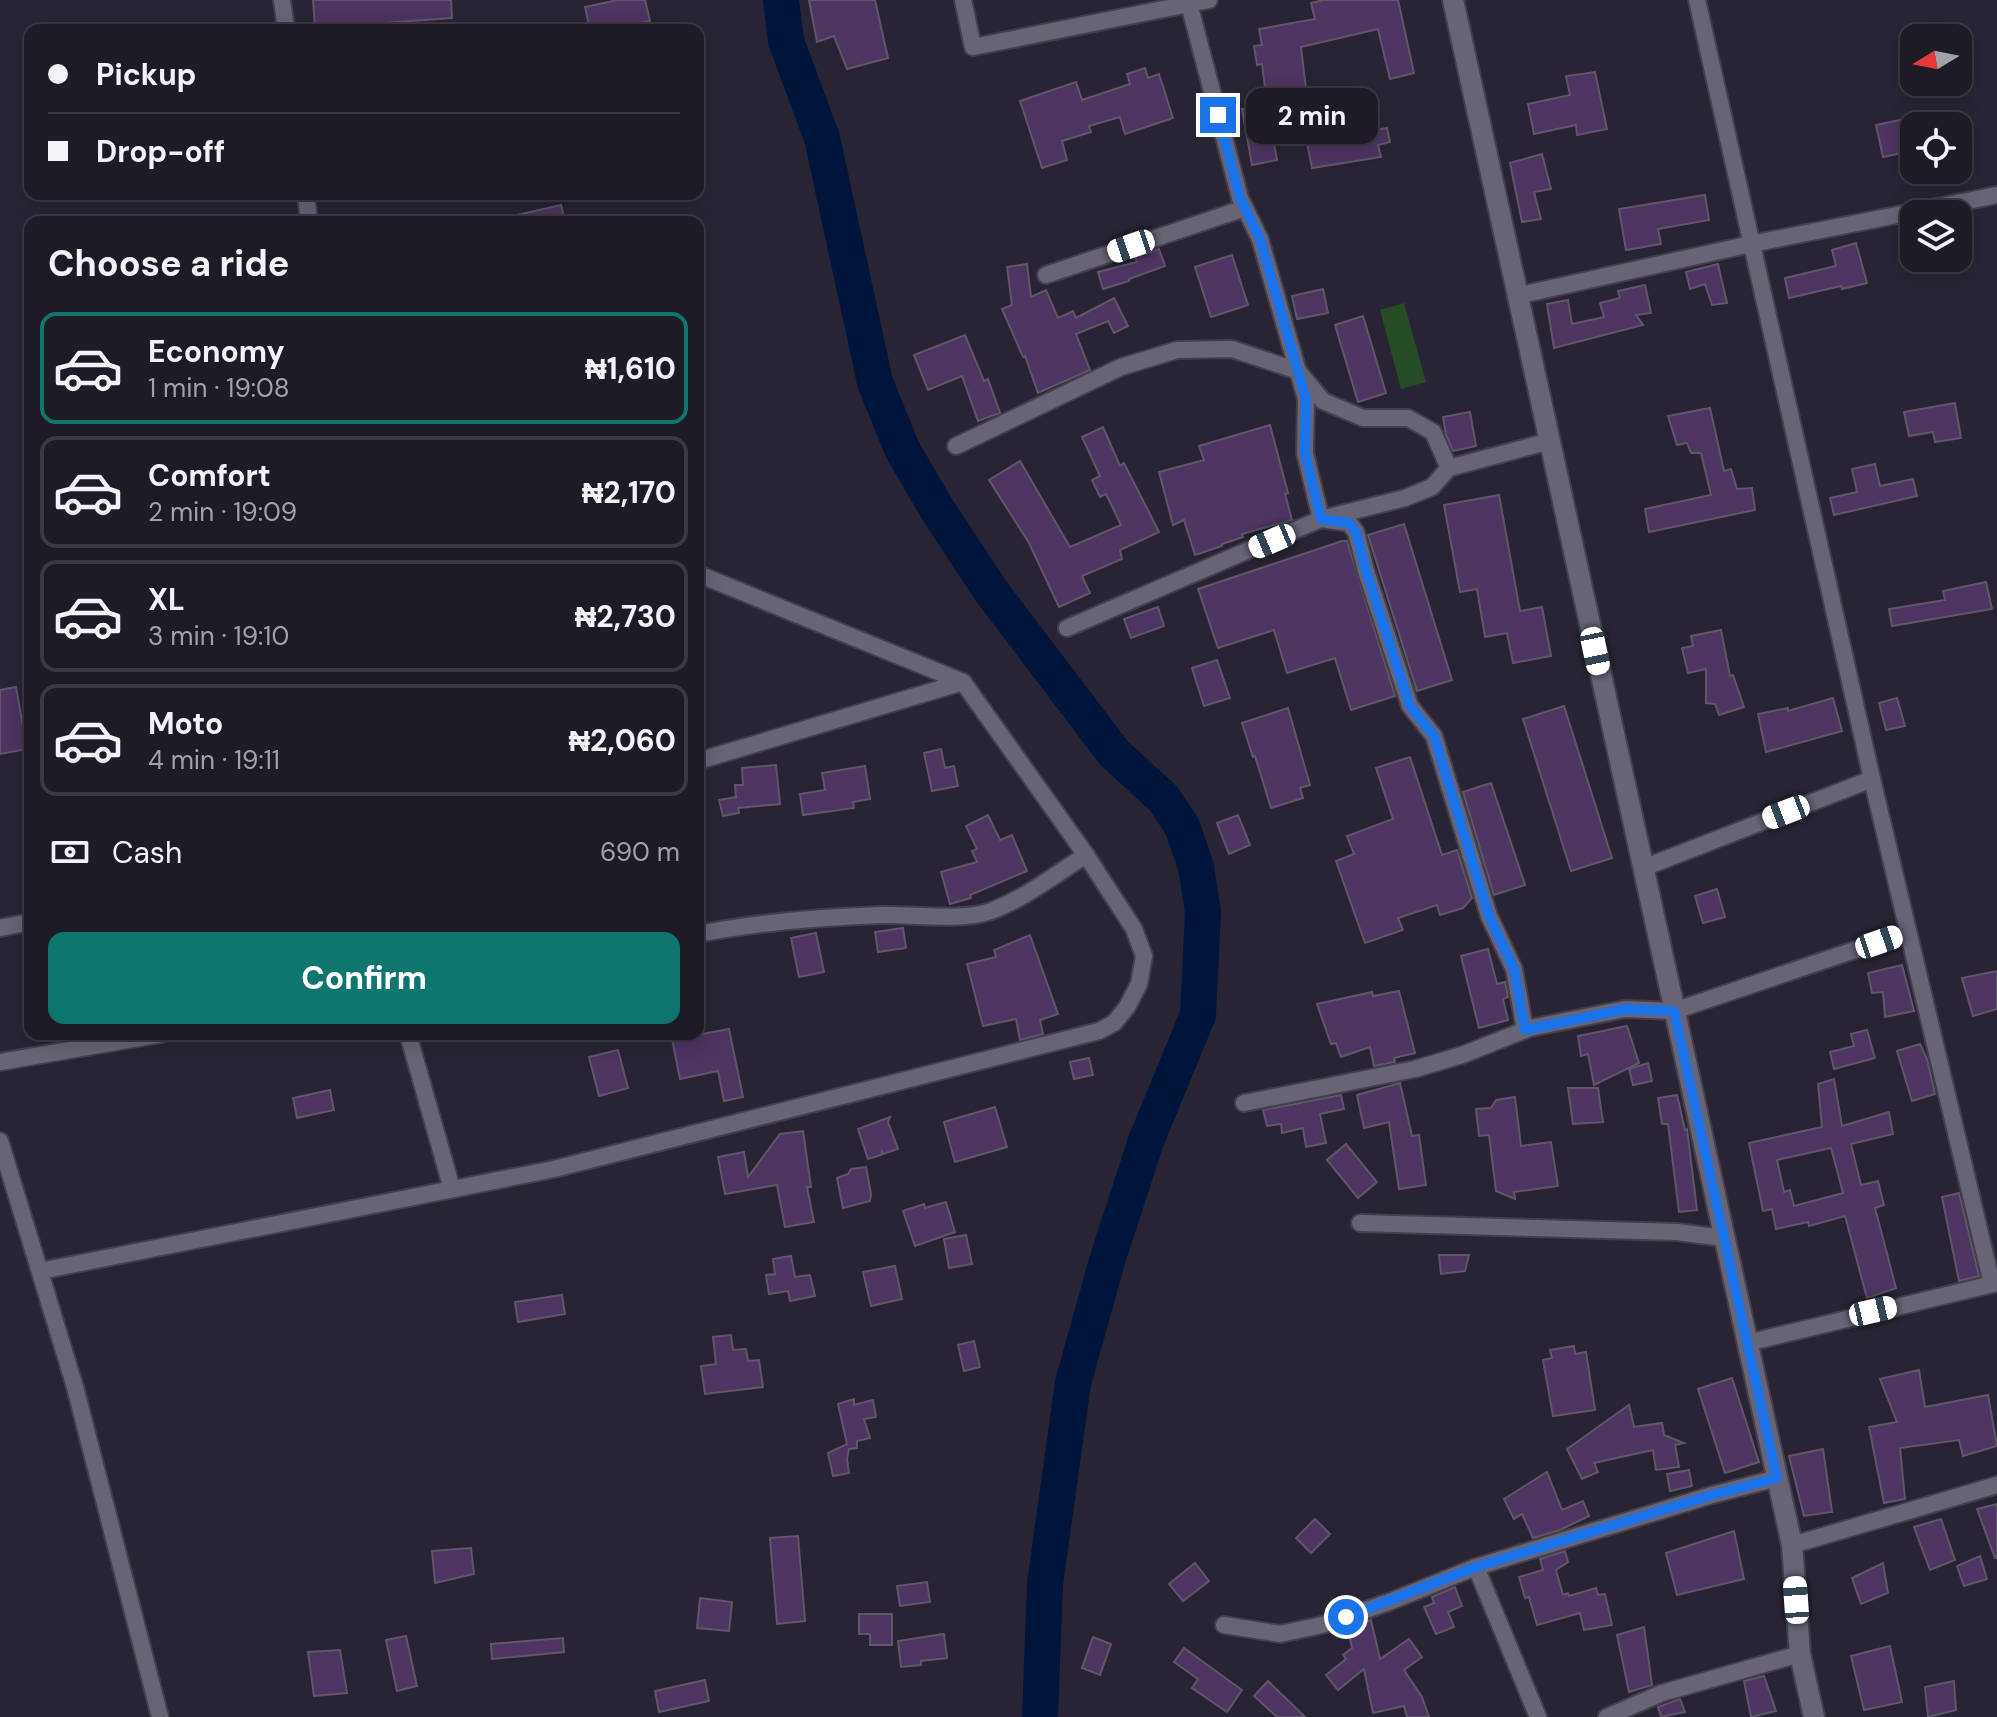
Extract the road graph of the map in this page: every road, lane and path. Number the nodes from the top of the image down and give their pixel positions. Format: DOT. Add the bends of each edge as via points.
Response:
graph roads {
  1 [pos="282,0"];
  2 [pos="963,0"];
  3 [pos="1209,0"];
  4 [pos="1453,0"];
  5 [pos="1697,0"];
  6 [pos="1188,2"];
  7 [pos="285,24"];
  8 [pos="1997,195"];
  9 [pos="1245,208"];
  10 [pos="1751,244"];
  11 [pos="1046,275"];
  12 [pos="1516,296"];
  13 [pos="1298,371"];
  14 [pos="1539,444"];
  15 [pos="956,446"];
  16 [pos="1449,468"];
  17 [pos="1321,519"];
  18 [pos="704,576"];
  19 [pos="1067,628"];
  20 [pos="963,682"];
  21 [pos="704,759"];
  22 [pos="1872,779"];
  23 [pos="1086,855"];
  24 [pos="1643,868"];
  25 [pos="24,923"];
  26 [pos="0,928"];
  27 [pos="1908,932"];
  28 [pos="704,933"];
  29 [pos="1674,1011"];
  30 [pos="1525,1030"];
  31 [pos="127,1040"];
  32 [pos="410,1040"];
  33 [pos="0,1062"];
  34 [pos="1244,1103"];
  35 [pos="0,1141"];
  36 [pos="452,1189"];
  37 [pos="1360,1223"];
  38 [pos="1724,1238"];
  39 [pos="40,1271"];
  40 [pos="1995,1283"];
  41 [pos="1747,1343"];
  42 [pos="1777,1478"];
  43 [pos="1997,1485"];
  44 [pos="1792,1545"];
  45 [pos="1476,1567"];
  46 [pos="1224,1625"];
  47 [pos="1800,1654"];
  48 [pos="160,1717"];
  49 [pos="1538,1717"];
  50 [pos="1607,1717"];
  51 [pos="1814,1717"];
  1 -- 7 [label="street"];
  2 -- 6 [label="street" via="973,47"];
  3 -- 6 [label="street"];
  4 -- 12 [label="street"];
  5 -- 10 [label="street"];
  6 -- 9 [label="street"];
  8 -- 10 [label="street"];
  9 -- 11 [label="street"];
  9 -- 13 [label="street" via="1260,239"];
  10 -- 12 [label="street"];
  10 -- 22 [label="street"];
  12 -- 24 [label="street"];
  13 -- 15 [label="street" via="1232,349 1177,350 1121,367"];
  13 -- 16 [label="street" via="1323,401 1363,418 1408,418 1433,432"];
  13 -- 17 [label="street" via="1306,399 1305,453"];
  14 -- 16 [label="street"];
  16 -- 17 [label="street" via="1432,487 1405,498"];
  17 -- 19 [label="street"];
  17 -- 30 [label="street" via="1349,523 1356,532 1410,706 1434,736 1489,916 1514,969"];
  18 -- 20 [label="street"];
  20 -- 21 [label="street"];
  20 -- 23 [label="street"];
  22 -- 24 [label="street"];
  22 -- 27 [label="street"];
  23 -- 28 [label="street" via="989,912 881,915"];
  23 -- 36 [label="street" via="1134,929 1144,956 1139,984 1127,1007 1099,1031 554,1169"];
  24 -- 29 [label="street"];
  25 -- 26 [label="street"];
  27 -- 29 [label="street"];
  27 -- 40 [label="street"];
  29 -- 30 [label="street" via="1625,1009"];
  29 -- 38 [label="street"];
  30 -- 34 [label="street" via="1415,1069"];
  31 -- 33 [label="street"];
  32 -- 36 [label="street"];
  35 -- 39 [label="street"];
  36 -- 39 [label="street"];
  37 -- 38 [label="street" via="1677,1232"];
  38 -- 41 [label="street"];
  39 -- 48 [label="street"];
  40 -- 41 [label="street"];
  41 -- 42 [label="street"];
  42 -- 44 [label="street"];
  42 -- 45 [label="street"];
  43 -- 44 [label="street"];
  44 -- 47 [label="street"];
  45 -- 46 [label="street" via="1322,1625 1280,1634"];
  45 -- 49 [label="street"];
  47 -- 50 [label="street" via="1662,1693"];
  47 -- 51 [label="street"];
}
